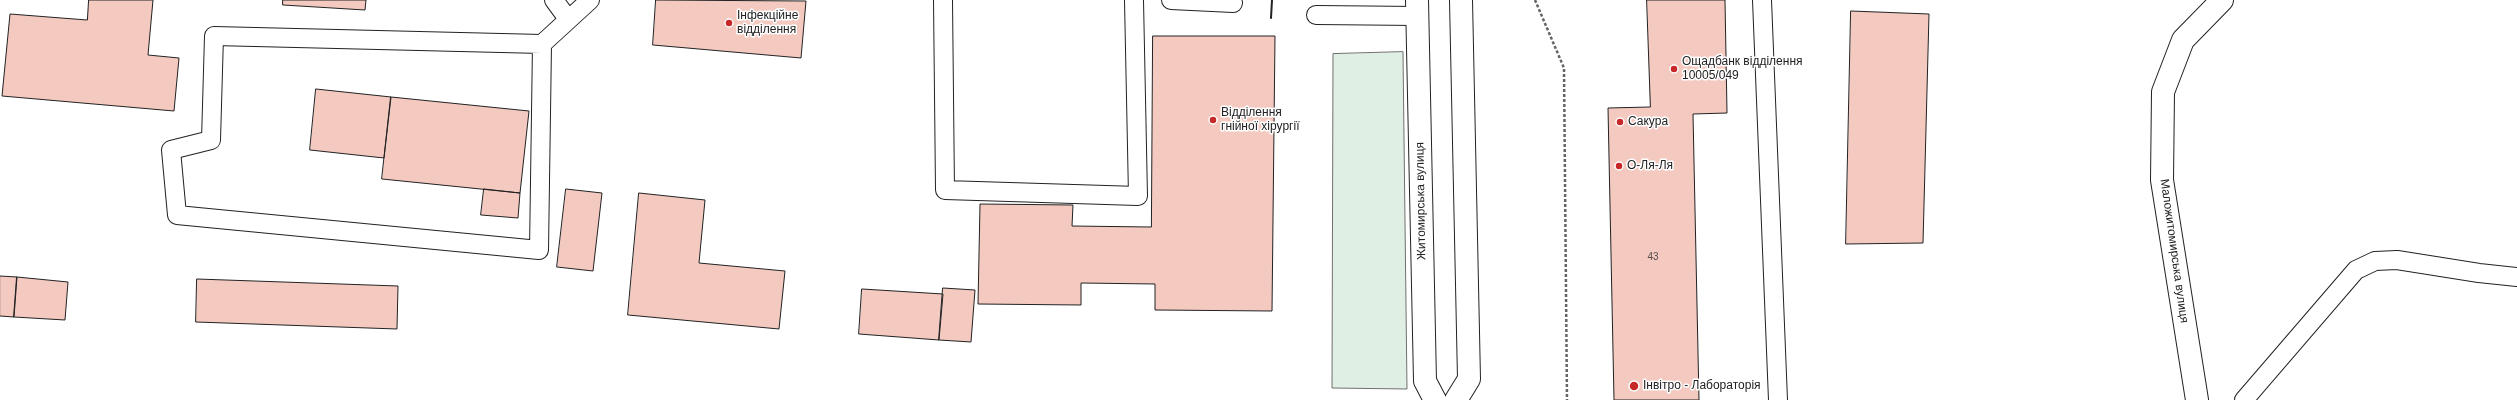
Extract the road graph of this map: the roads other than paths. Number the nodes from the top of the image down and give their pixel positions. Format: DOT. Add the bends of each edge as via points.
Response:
graph roads {
  1 [pos="554,0"];
  2 [pos="590,0"];
  3 [pos="943,0"];
  4 [pos="1134,0"];
  5 [pos="1171,0"];
  6 [pos="1461,0"];
  7 [pos="1762,0"];
  8 [pos="2222,0"];
  9 [pos="1233,3"];
  10 [pos="1417,8"];
  11 [pos="1316,15"];
  12 [pos="568,19"];
  13 [pos="542,44"];
  14 [pos="2517,277"];
  15 [pos="1435,400"];
  16 [pos="1456,400"];
  17 [pos="1778,400"];
  18 [pos="2197,400"];
  19 [pos="2244,400"];
  1 -- 12 [label="lane"];
  2 -- 12 [label="lane"];
  3 -- 4 [label="lane" via="945,190 1138,196"];
  5 -- 9 [label="lane"];
  6 -- 16 [label="main road" via="1469,379"];
  7 -- 17 [label="lane"];
  8 -- 18 [label="main road, Маложитомирська вулиця" via="2183,40 2163,92 2162,180"];
  10 -- 11 [label="lane"];
  10 -- 15 [label="main road, Житомирська вулиця" via="1425,381"];
  12 -- 13 [label="lane"];
  13 -- 13 [label="lane" via="538,250 177,215 171,150 211,140 214,36"];
  14 -- 19 [label="lane" via="2397,260 2375,261 2356,270"];
}
